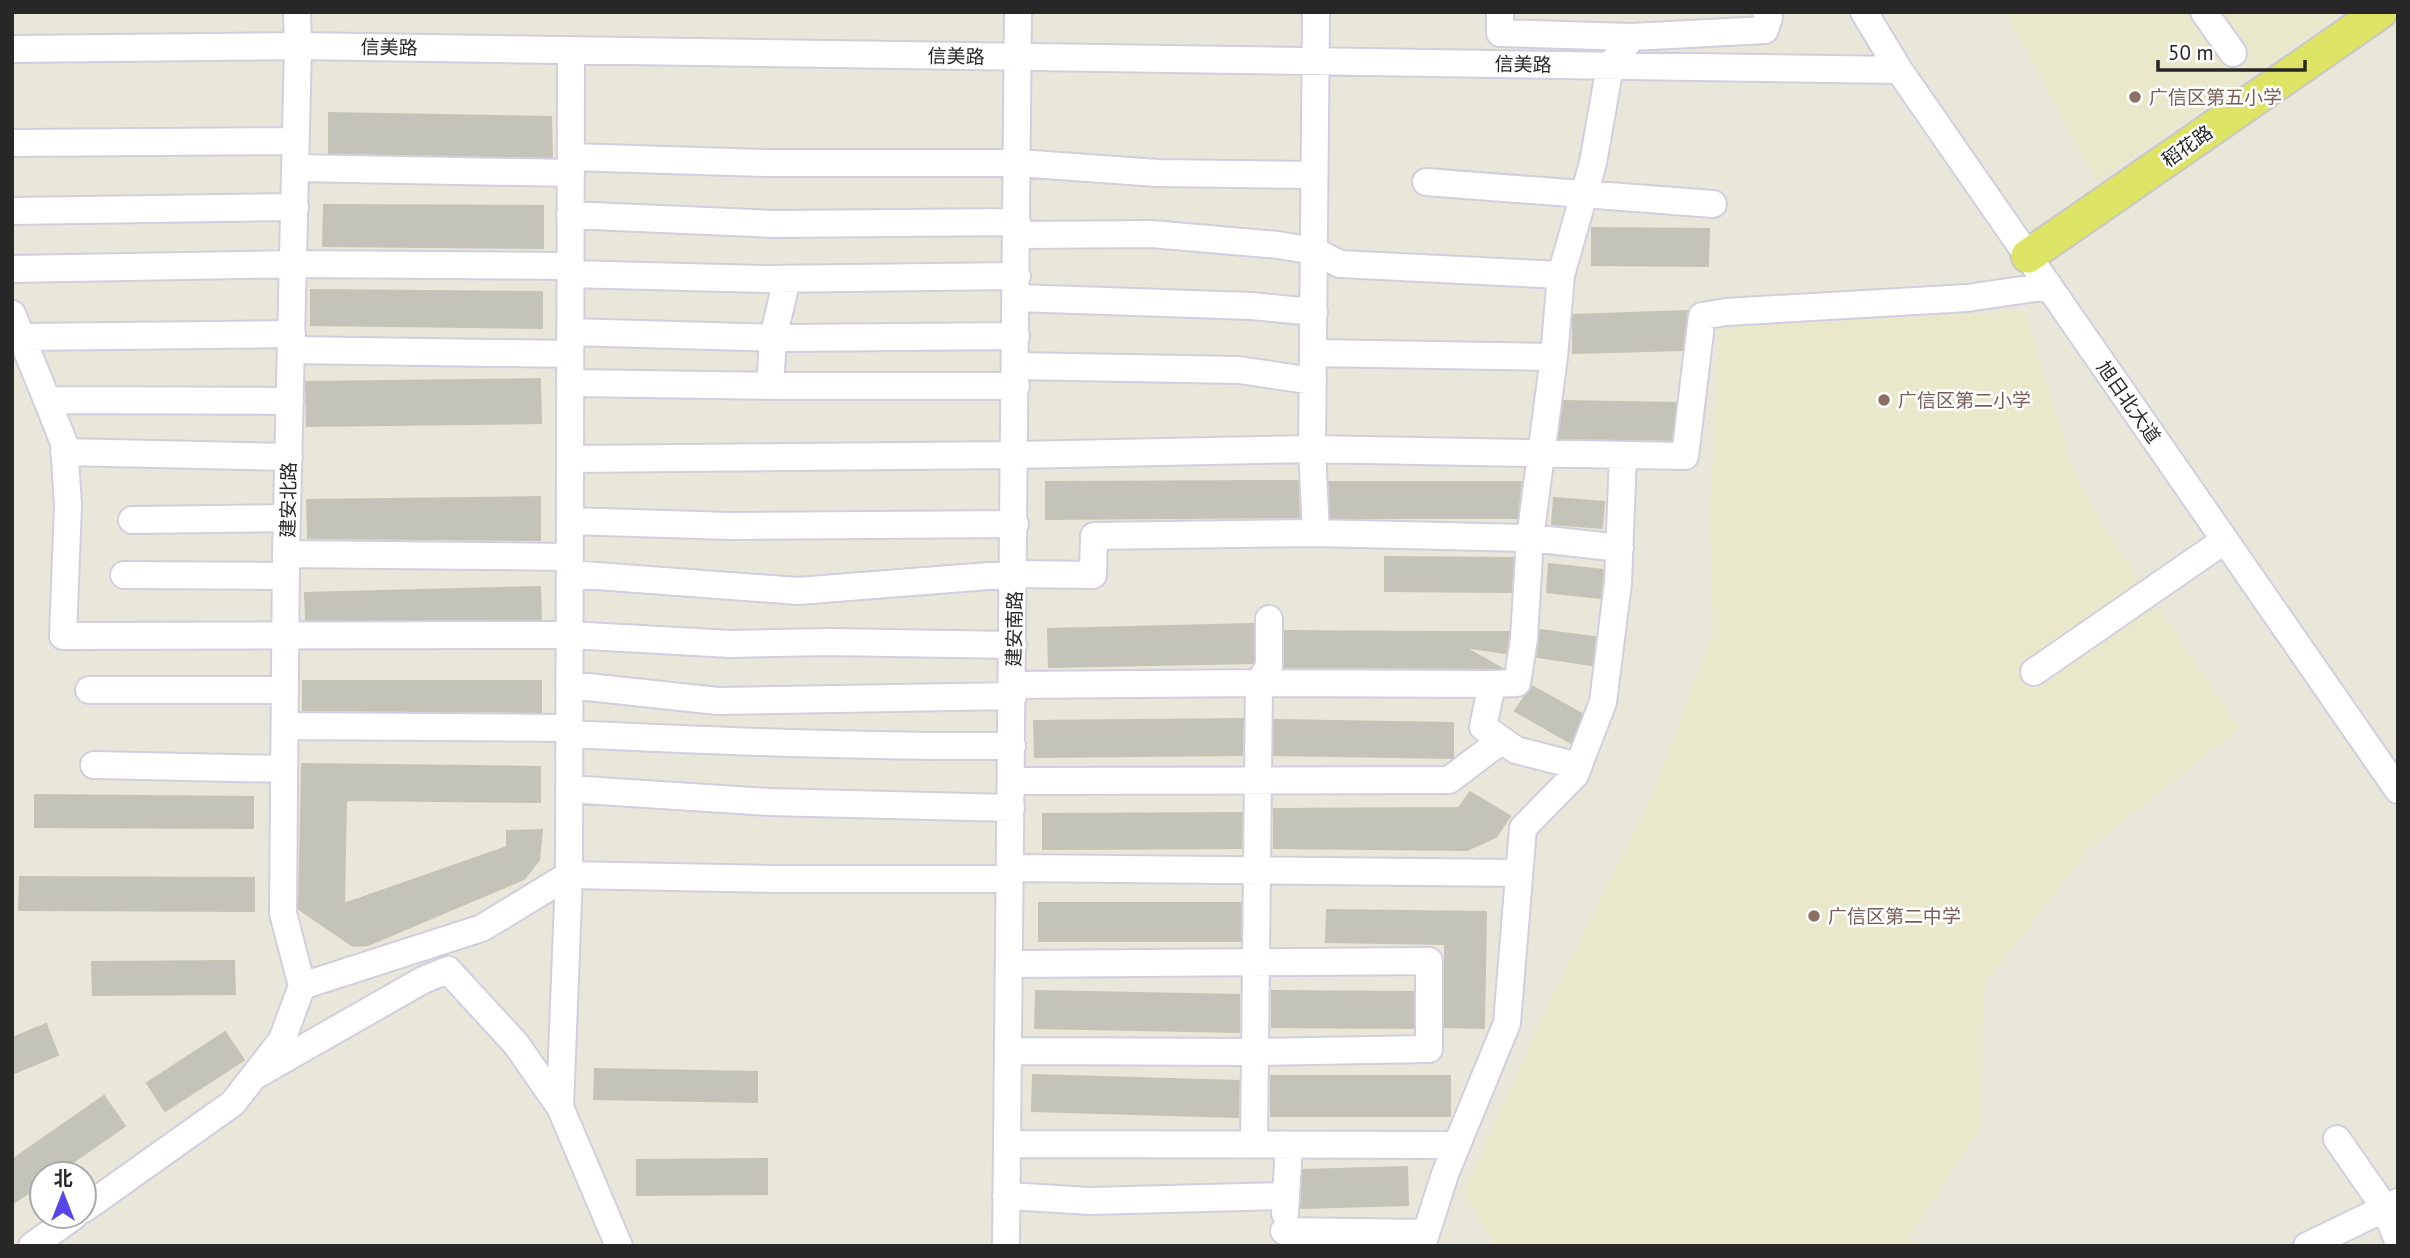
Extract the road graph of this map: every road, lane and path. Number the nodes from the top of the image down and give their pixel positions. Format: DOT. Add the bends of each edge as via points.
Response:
graph roads {
  1 [pos="297,12"];
  2 [pos="1018,12"];
  3 [pos="1316,12"];
  4 [pos="1500,12"];
  5 [pos="1766,12"];
  6 [pos="1864,12"];
  7 [pos="2204,12"];
  8 [pos="2379,12"];
  9 [pos="1632,37"];
  10 [pos="298,46"];
  11 [pos="12,49"];
  12 [pos="571,50"];
  13 [pos="2233,53"];
  14 [pos="1018,57"];
  15 [pos="1315,61"];
  16 [pos="1610,66"];
  17 [pos="1899,70"];
  18 [pos="296,141"];
  19 [pos="12,143"];
  20 [pos="1018,163"];
  21 [pos="570,165"];
  22 [pos="296,168"];
  23 [pos="1314,174"];
  24 [pos="1426,182"];
  25 [pos="1584,194"];
  26 [pos="1713,204"];
  27 [pos="295,207"];
  28 [pos="12,211"];
  29 [pos="570,215"];
  30 [pos="1017,228"];
  31 [pos="1314,251"];
  32 [pos="2028,256"];
  33 [pos="293,264"];
  34 [pos="12,270"];
  35 [pos="570,270"];
  36 [pos="1561,275"];
  37 [pos="787,279"];
  38 [pos="2049,286"];
  39 [pos="1017,287"];
  40 [pos="1314,312"];
  41 [pos="17,326"];
  42 [pos="1016,336"];
  43 [pos="773,338"];
  44 [pos="291,342"];
  45 [pos="570,343"];
  46 [pos="1313,354"];
  47 [pos="1554,357"];
  48 [pos="1016,376"];
  49 [pos="1313,381"];
  50 [pos="570,383"];
  51 [pos="770,386"];
  52 [pos="47,400"];
  53 [pos="290,401"];
  54 [pos="1312,449"];
  55 [pos="64,452"];
  56 [pos="1540,453"];
  57 [pos="1623,454"];
  58 [pos="1016,455"];
  59 [pos="289,457"];
  60 [pos="570,459"];
  61 [pos="287,517"];
  62 [pos="132,520"];
  63 [pos="570,521"];
  64 [pos="1015,524"];
  65 [pos="1315,533"];
  66 [pos="1530,538"];
  67 [pos="2225,540"];
  68 [pos="1620,548"];
  69 [pos="286,565"];
  70 [pos="570,566"];
  71 [pos="1014,574"];
  72 [pos="124,575"];
  73 [pos="1269,618"];
  74 [pos="286,634"];
  75 [pos="569,635"];
  76 [pos="1013,645"];
  77 [pos="2034,672"];
  78 [pos="1259,683"];
  79 [pos="1492,684"];
  80 [pos="569,685"];
  81 [pos="89,690"];
  82 [pos="285,690"];
  83 [pos="1013,691"];
  84 [pos="285,726"];
  85 [pos="569,731"];
  86 [pos="1502,740"];
  87 [pos="1012,746"];
  88 [pos="94,765"];
  89 [pos="1578,766"];
  90 [pos="284,769"];
  91 [pos="1258,780"];
  92 [pos="1012,781"];
  93 [pos="569,789"];
  94 [pos="2398,790"];
  95 [pos="1011,808"];
  96 [pos="1258,871"];
  97 [pos="1010,873"];
  98 [pos="1519,873"];
  99 [pos="569,875"];
  100 [pos="482,928"];
  101 [pos="1257,963"];
  102 [pos="1009,964"];
  103 [pos="448,970"];
  104 [pos="302,986"];
  105 [pos="1008,1051"];
  106 [pos="1255,1052"];
  107 [pos="253,1077"];
  108 [pos="560,1107"];
  109 [pos="2337,1139"];
  110 [pos="1007,1144"];
  111 [pos="1254,1144"];
  112 [pos="1289,1145"];
  113 [pos="1457,1145"];
  114 [pos="1006,1196"];
  115 [pos="1286,1196"];
  116 [pos="98,1199"];
  117 [pos="2391,1205"];
  118 [pos="54,1230"];
  119 [pos="1283,1238"];
  120 [pos="1424,1239"];
  121 [pos="2398,1241"];
  122 [pos="32,1246"];
  123 [pos="619,1246"];
  124 [pos="1006,1246"];
  125 [pos="2307,1246"];
  1 -- 10 [label="street, 建安北路"];
  2 -- 14 [label="street, 建安南路"];
  3 -- 15 [label="street"];
  4 -- 9 [label="street" via="1500,33"];
  5 -- 9 [label="street" via="1765,30"];
  6 -- 17 [label="street, 旭日北大道"];
  7 -- 13 [label="street"];
  8 -- 32 [label="main road, 稻花路"];
  9 -- 16 [label="street"];
  10 -- 11 [label="street, 信美路"];
  10 -- 12 [label="street, 信美路"];
  10 -- 18 [label="street, 建安北路"];
  12 -- 14 [label="street, 信美路"];
  12 -- 21 [label="street"];
  14 -- 15 [label="street, 信美路"];
  14 -- 20 [label="street, 建安南路"];
  15 -- 16 [label="street, 信美路"];
  15 -- 23 [label="street"];
  16 -- 17 [label="street, 信美路"];
  16 -- 25 [label="street"];
  17 -- 32 [label="street, 旭日北大道"];
  18 -- 19 [label="street"];
  18 -- 22 [label="street, 建安北路"];
  20 -- 21 [label="street"];
  20 -- 23 [label="street" via="1157,173"];
  20 -- 30 [label="street, 建安南路"];
  21 -- 22 [label="street"];
  21 -- 29 [label="street"];
  22 -- 27 [label="street, 建安北路"];
  23 -- 31 [label="street"];
  24 -- 25 [label="street"];
  25 -- 26 [label="street"];
  25 -- 36 [label="street"];
  27 -- 28 [label="street"];
  27 -- 33 [label="street, 建安北路"];
  29 -- 30 [label="street"];
  29 -- 35 [label="street"];
  30 -- 31 [label="street" via="1152,234"];
  30 -- 39 [label="street, 建安南路"];
  31 -- 36 [label="street" via="1340,264"];
  31 -- 40 [label="street"];
  32 -- 38 [label="street, 旭日北大道"];
  33 -- 34 [label="street"];
  33 -- 35 [label="street"];
  33 -- 44 [label="street, 建安北路"];
  35 -- 37 [label="street"];
  35 -- 45 [label="street"];
  36 -- 47 [label="street"];
  37 -- 39 [label="street"];
  37 -- 43 [label="street"];
  38 -- 57 [label="street" via="1967,298 1702,316 1685,456"];
  38 -- 67 [label="street, 旭日北大道"];
  39 -- 40 [label="street"];
  39 -- 42 [label="street, 建安南路"];
  40 -- 46 [label="street"];
  41 -- 44 [label="street"];
  41 -- 52 [label="street"];
  42 -- 43 [label="street"];
  42 -- 48 [label="street, 建安南路"];
  43 -- 45 [label="street"];
  43 -- 51 [label="street"];
  44 -- 45 [label="street"];
  44 -- 53 [label="street, 建安北路"];
  45 -- 50 [label="street"];
  46 -- 47 [label="street"];
  46 -- 49 [label="street"];
  47 -- 56 [label="street"];
  48 -- 49 [label="street" via="1239,370"];
  48 -- 51 [label="street"];
  48 -- 58 [label="street, 建安南路"];
  49 -- 54 [label="street"];
  50 -- 51 [label="street"];
  50 -- 60 [label="street"];
  52 -- 53 [label="street"];
  52 -- 55 [label="street"];
  53 -- 59 [label="street, 建安北路"];
  54 -- 56 [label="street"];
  54 -- 58 [label="street"];
  54 -- 65 [label="street"];
  55 -- 59 [label="street"];
  55 -- 74 [label="street" via="68,505 63,636"];
  56 -- 57 [label="street"];
  56 -- 66 [label="street"];
  57 -- 68 [label="street"];
  58 -- 60 [label="street"];
  58 -- 64 [label="street, 建安南路"];
  59 -- 61 [label="street, 建安北路"];
  60 -- 63 [label="street"];
  61 -- 62 [label="street"];
  61 -- 69 [label="street, 建安北路"];
  63 -- 64 [label="street" via="730,526"];
  63 -- 70 [label="street"];
  64 -- 71 [label="street, 建安南路"];
  65 -- 66 [label="street"];
  65 -- 71 [label="street" via="1094,536 1093,575"];
  66 -- 68 [label="street"];
  66 -- 79 [label="street" via="1517,682"];
  67 -- 77 [label="street"];
  67 -- 94 [label="street, 旭日北大道"];
  68 -- 89 [label="street" via="1603,702"];
  69 -- 70 [label="street"];
  69 -- 72 [label="street"];
  69 -- 74 [label="street, 建安北路"];
  70 -- 71 [label="street" via="798,591"];
  70 -- 75 [label="street"];
  71 -- 76 [label="street, 建安南路"];
  73 -- 78 [label="street" via="1269,666"];
  74 -- 75 [label="street"];
  74 -- 82 [label="street, 建安北路"];
  75 -- 76 [label="street" via="731,643"];
  75 -- 80 [label="street"];
  76 -- 83 [label="street, 建安南路"];
  78 -- 79 [label="street"];
  78 -- 83 [label="street"];
  78 -- 91 [label="street"];
  79 -- 86 [label="street" via="1483,727"];
  80 -- 83 [label="street" via="718,701"];
  80 -- 85 [label="street"];
  81 -- 82 [label="street"];
  82 -- 84 [label="street, 建安北路"];
  83 -- 87 [label="street, 建安南路"];
  84 -- 85 [label="street"];
  84 -- 90 [label="street, 建安北路"];
  85 -- 87 [label="street" via="727,742"];
  85 -- 93 [label="street"];
  86 -- 89 [label="street" via="1516,750"];
  86 -- 91 [label="street" via="1449,780"];
  87 -- 92 [label="street, 建安南路"];
  88 -- 90 [label="street"];
  89 -- 98 [label="street" via="1575,775 1523,828"];
  90 -- 104 [label="street, 建安北路" via="283,914"];
  91 -- 92 [label="street"];
  91 -- 96 [label="street"];
  92 -- 95 [label="street, 建安南路"];
  93 -- 95 [label="street" via="769,802"];
  93 -- 99 [label="street"];
  95 -- 97 [label="street, 建安南路"];
  96 -- 97 [label="street"];
  96 -- 98 [label="street"];
  96 -- 101 [label="street"];
  97 -- 99 [label="street" via="773,879"];
  97 -- 102 [label="street, 建安南路"];
  98 -- 113 [label="street" via="1507,1023"];
  99 -- 100 [label="street"];
  99 -- 108 [label="street"];
  100 -- 103 [label="street"];
  100 -- 104 [label="street"];
  101 -- 102 [label="street"];
  101 -- 106 [label="street"];
  101 -- 106 [label="street" via="1429,961 1429,1049"];
  102 -- 105 [label="street, 建安南路"];
  103 -- 107 [label="street"];
  103 -- 108 [label="street" via="516,1044"];
  104 -- 107 [label="street" via="282,1040"];
  105 -- 106 [label="street"];
  105 -- 110 [label="street, 建安南路"];
  106 -- 111 [label="street"];
  107 -- 116 [label="street" via="233,1103"];
  108 -- 123 [label="street"];
  109 -- 117 [label="street"];
  110 -- 111 [label="street"];
  110 -- 114 [label="street, 建安南路"];
  111 -- 112 [label="street"];
  112 -- 113 [label="street"];
  112 -- 115 [label="street"];
  113 -- 120 [label="street"];
  114 -- 115 [label="street" via="1090,1201"];
  114 -- 124 [label="street, 建安南路"];
  115 -- 119 [label="street"];
  117 -- 121 [label="street"];
  117 -- 125 [label="street"];
  118 -- 122 [label="street"];
  119 -- 120 [label="street"];
}
